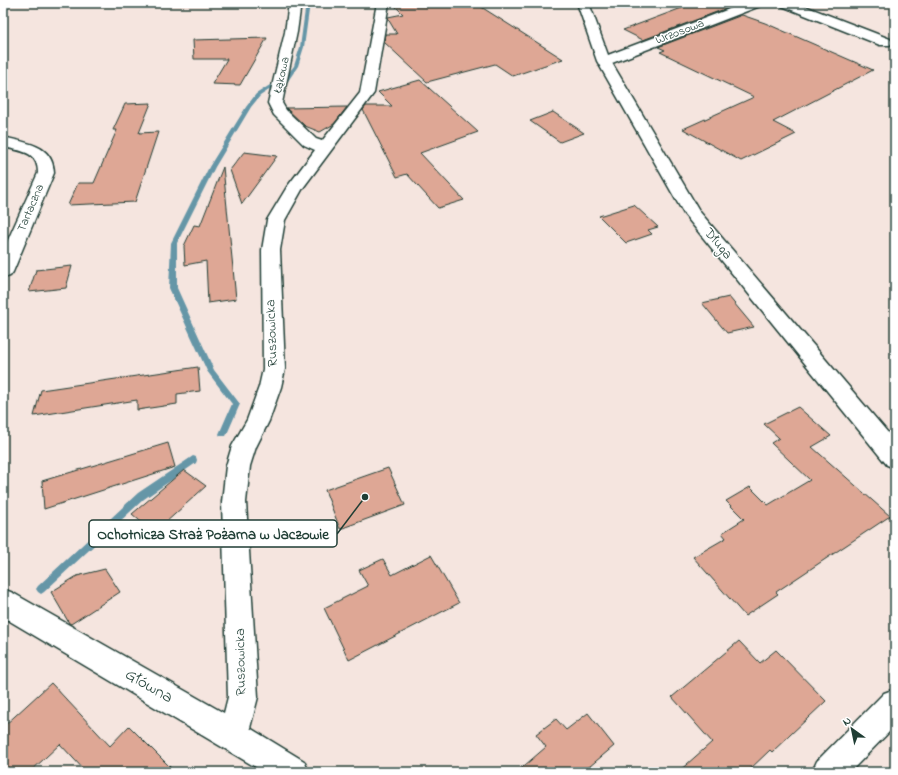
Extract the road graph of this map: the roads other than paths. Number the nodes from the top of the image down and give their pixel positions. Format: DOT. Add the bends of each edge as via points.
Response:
graph roads {
  1 [pos="295,3"];
  2 [pos="383,3"];
  3 [pos="583,3"];
  4 [pos="756,3"];
  5 [pos="786,3"];
  6 [pos="886,42"];
  7 [pos="604,61"];
  8 [pos="3,142"];
  9 [pos="324,148"];
  10 [pos="3,272"];
  11 [pos="895,458"];
  12 [pos="3,602"];
  13 [pos="895,704"];
  14 [pos="233,735"];
  15 [pos="293,772"];
  16 [pos="828,772"];
  1 -- 9 [label="street, Łąkowa" via="292,32 275,103 280,112 310,142"];
  2 -- 9 [label="street, Ruszowicka" via="368,94"];
  3 -- 7 [label="street, Długa"];
  4 -- 7 [label="street, Wrzosowa"];
  5 -- 6 [label="street"];
  7 -- 11 [label="street, Długa" via="693,214"];
  8 -- 10 [label="street, Tartaczna" via="36,151 43,156 47,164 46,173"];
  9 -- 14 [label="street, Ruszowicka" via="295,187 276,220 270,297 274,368 258,421 244,446 238,466 234,502 243,697"];
  12 -- 14 [label="street, Główna"];
  13 -- 16 [label="street"];
  14 -- 15 [label="street, Główna"];
}
